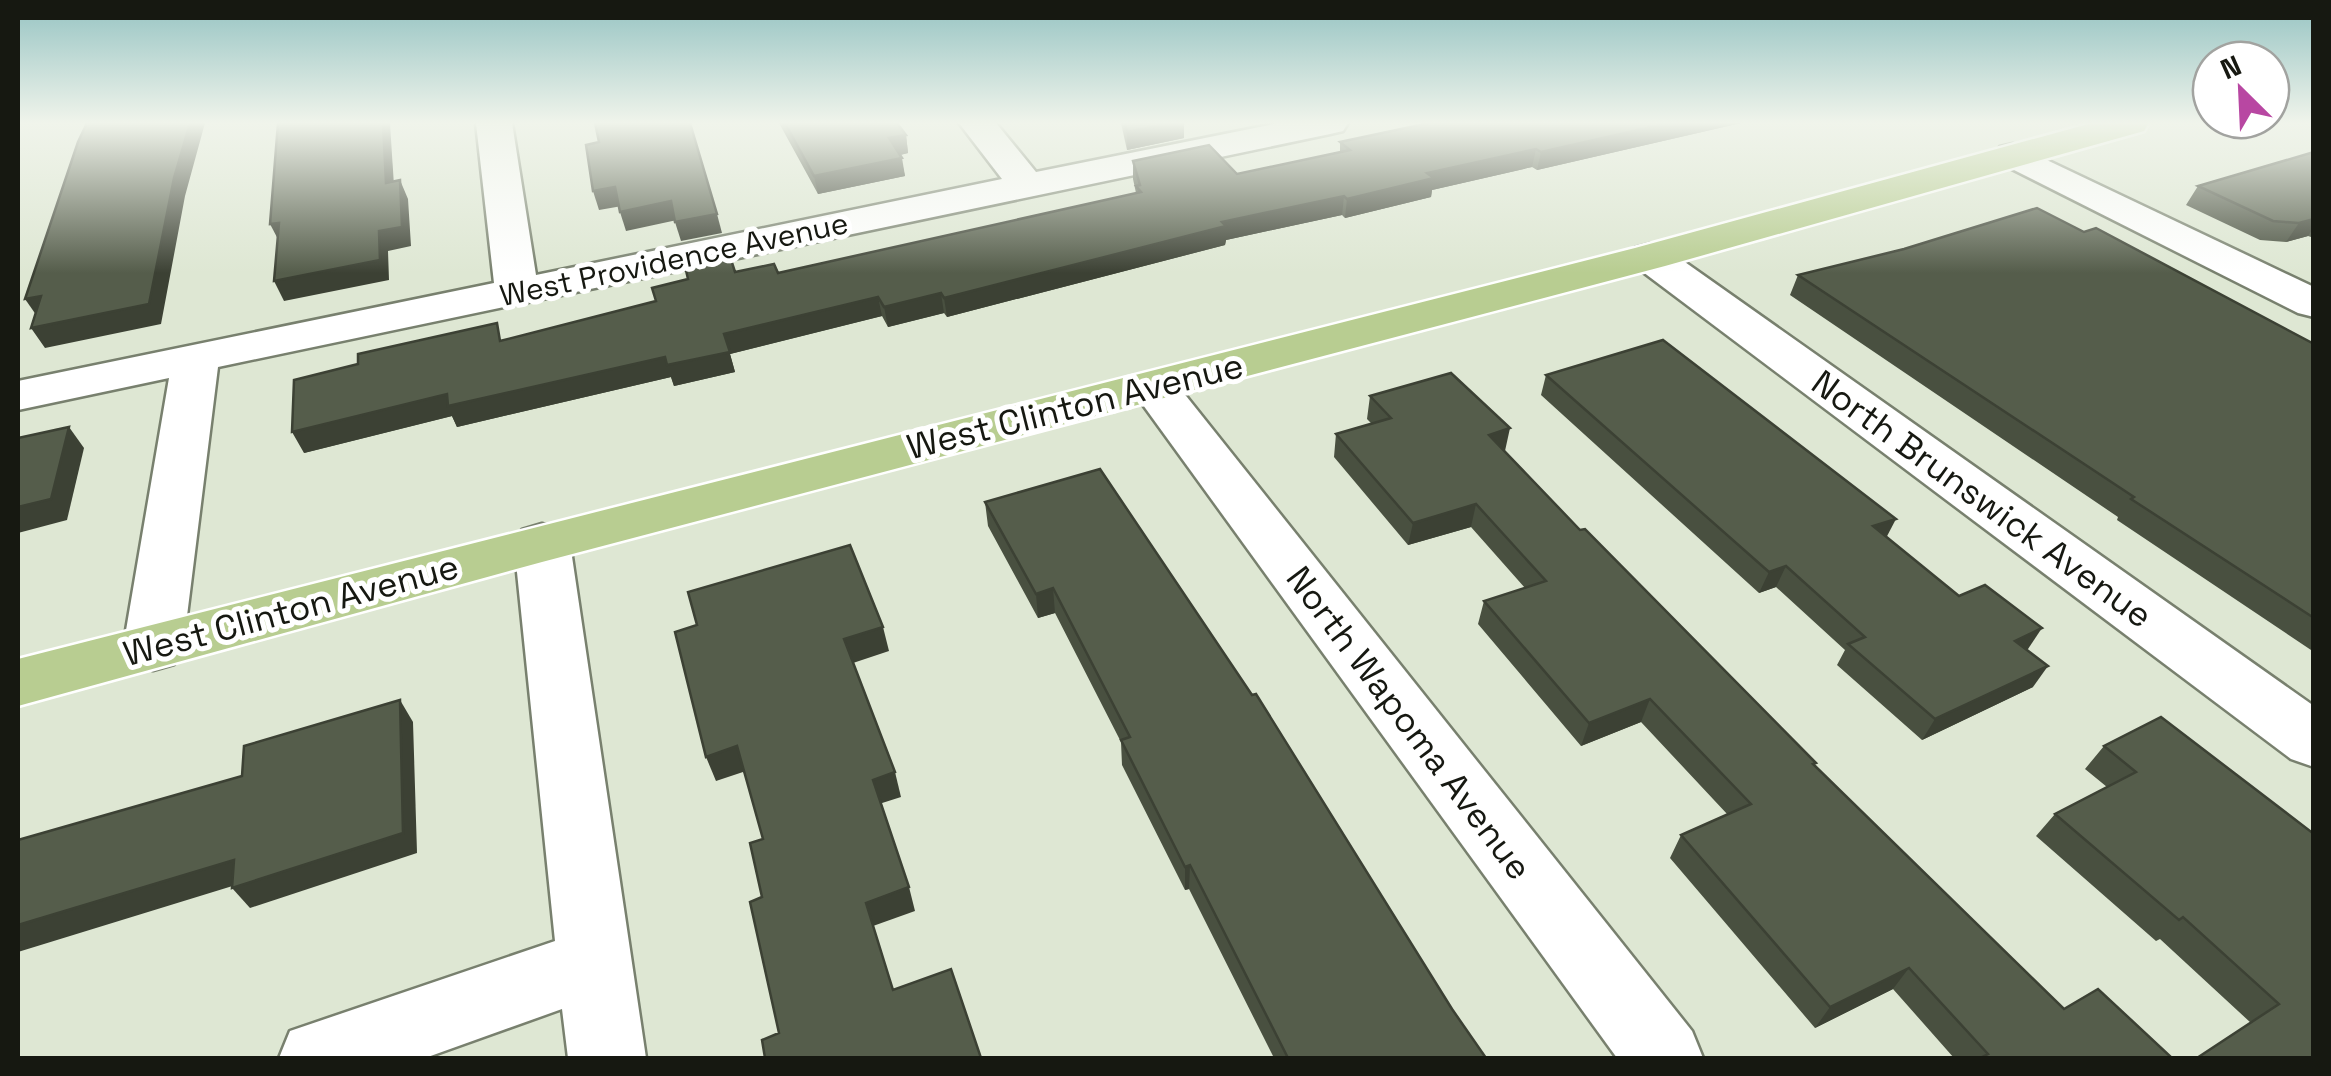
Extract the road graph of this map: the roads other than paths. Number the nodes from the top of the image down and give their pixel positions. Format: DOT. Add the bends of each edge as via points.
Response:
graph roads {
  1 [pos="501,173"];
  2 [pos="1017,173"];
  3 [pos="1088,173"];
  4 [pos="1948,173"];
  5 [pos="2050,173"];
  6 [pos="1027,186"];
  7 [pos="1650,257"];
  8 [pos="517,292"];
  9 [pos="2314,304"];
  10 [pos="196,357"];
  11 [pos="1154,386"];
  12 [pos="18,395"];
  13 [pos="542,543"];
  14 [pos="152,648"];
  15 [pos="18,683"];
  16 [pos="2314,740"];
  17 [pos="595,962"];
  18 [pos="318,1058"];
  19 [pos="607,1058"];
  20 [pos="1664,1058"];
  1 -- 8 [label="street"];
  2 -- 6 [label="street"];
  3 -- 6 [label="street, West Providence Avenue"];
  4 -- 7 [label="main road, West Clinton Avenue"];
  5 -- 9 [label="street"];
  6 -- 8 [label="street, West Providence Avenue"];
  7 -- 11 [label="main road, West Clinton Avenue"];
  7 -- 16 [label="street, North Brunswick Avenue"];
  8 -- 10 [label="street, West Providence Avenue"];
  10 -- 12 [label="street, West Providence Avenue"];
  10 -- 14 [label="street"];
  11 -- 13 [label="main road, West Clinton Avenue"];
  11 -- 20 [label="street, North Wapoma Avenue"];
  13 -- 14 [label="main road, West Clinton Avenue"];
  13 -- 17 [label="street"];
  14 -- 15 [label="main road, West Clinton Avenue"];
  17 -- 18 [label="street"];
  17 -- 19 [label="street"];
}
